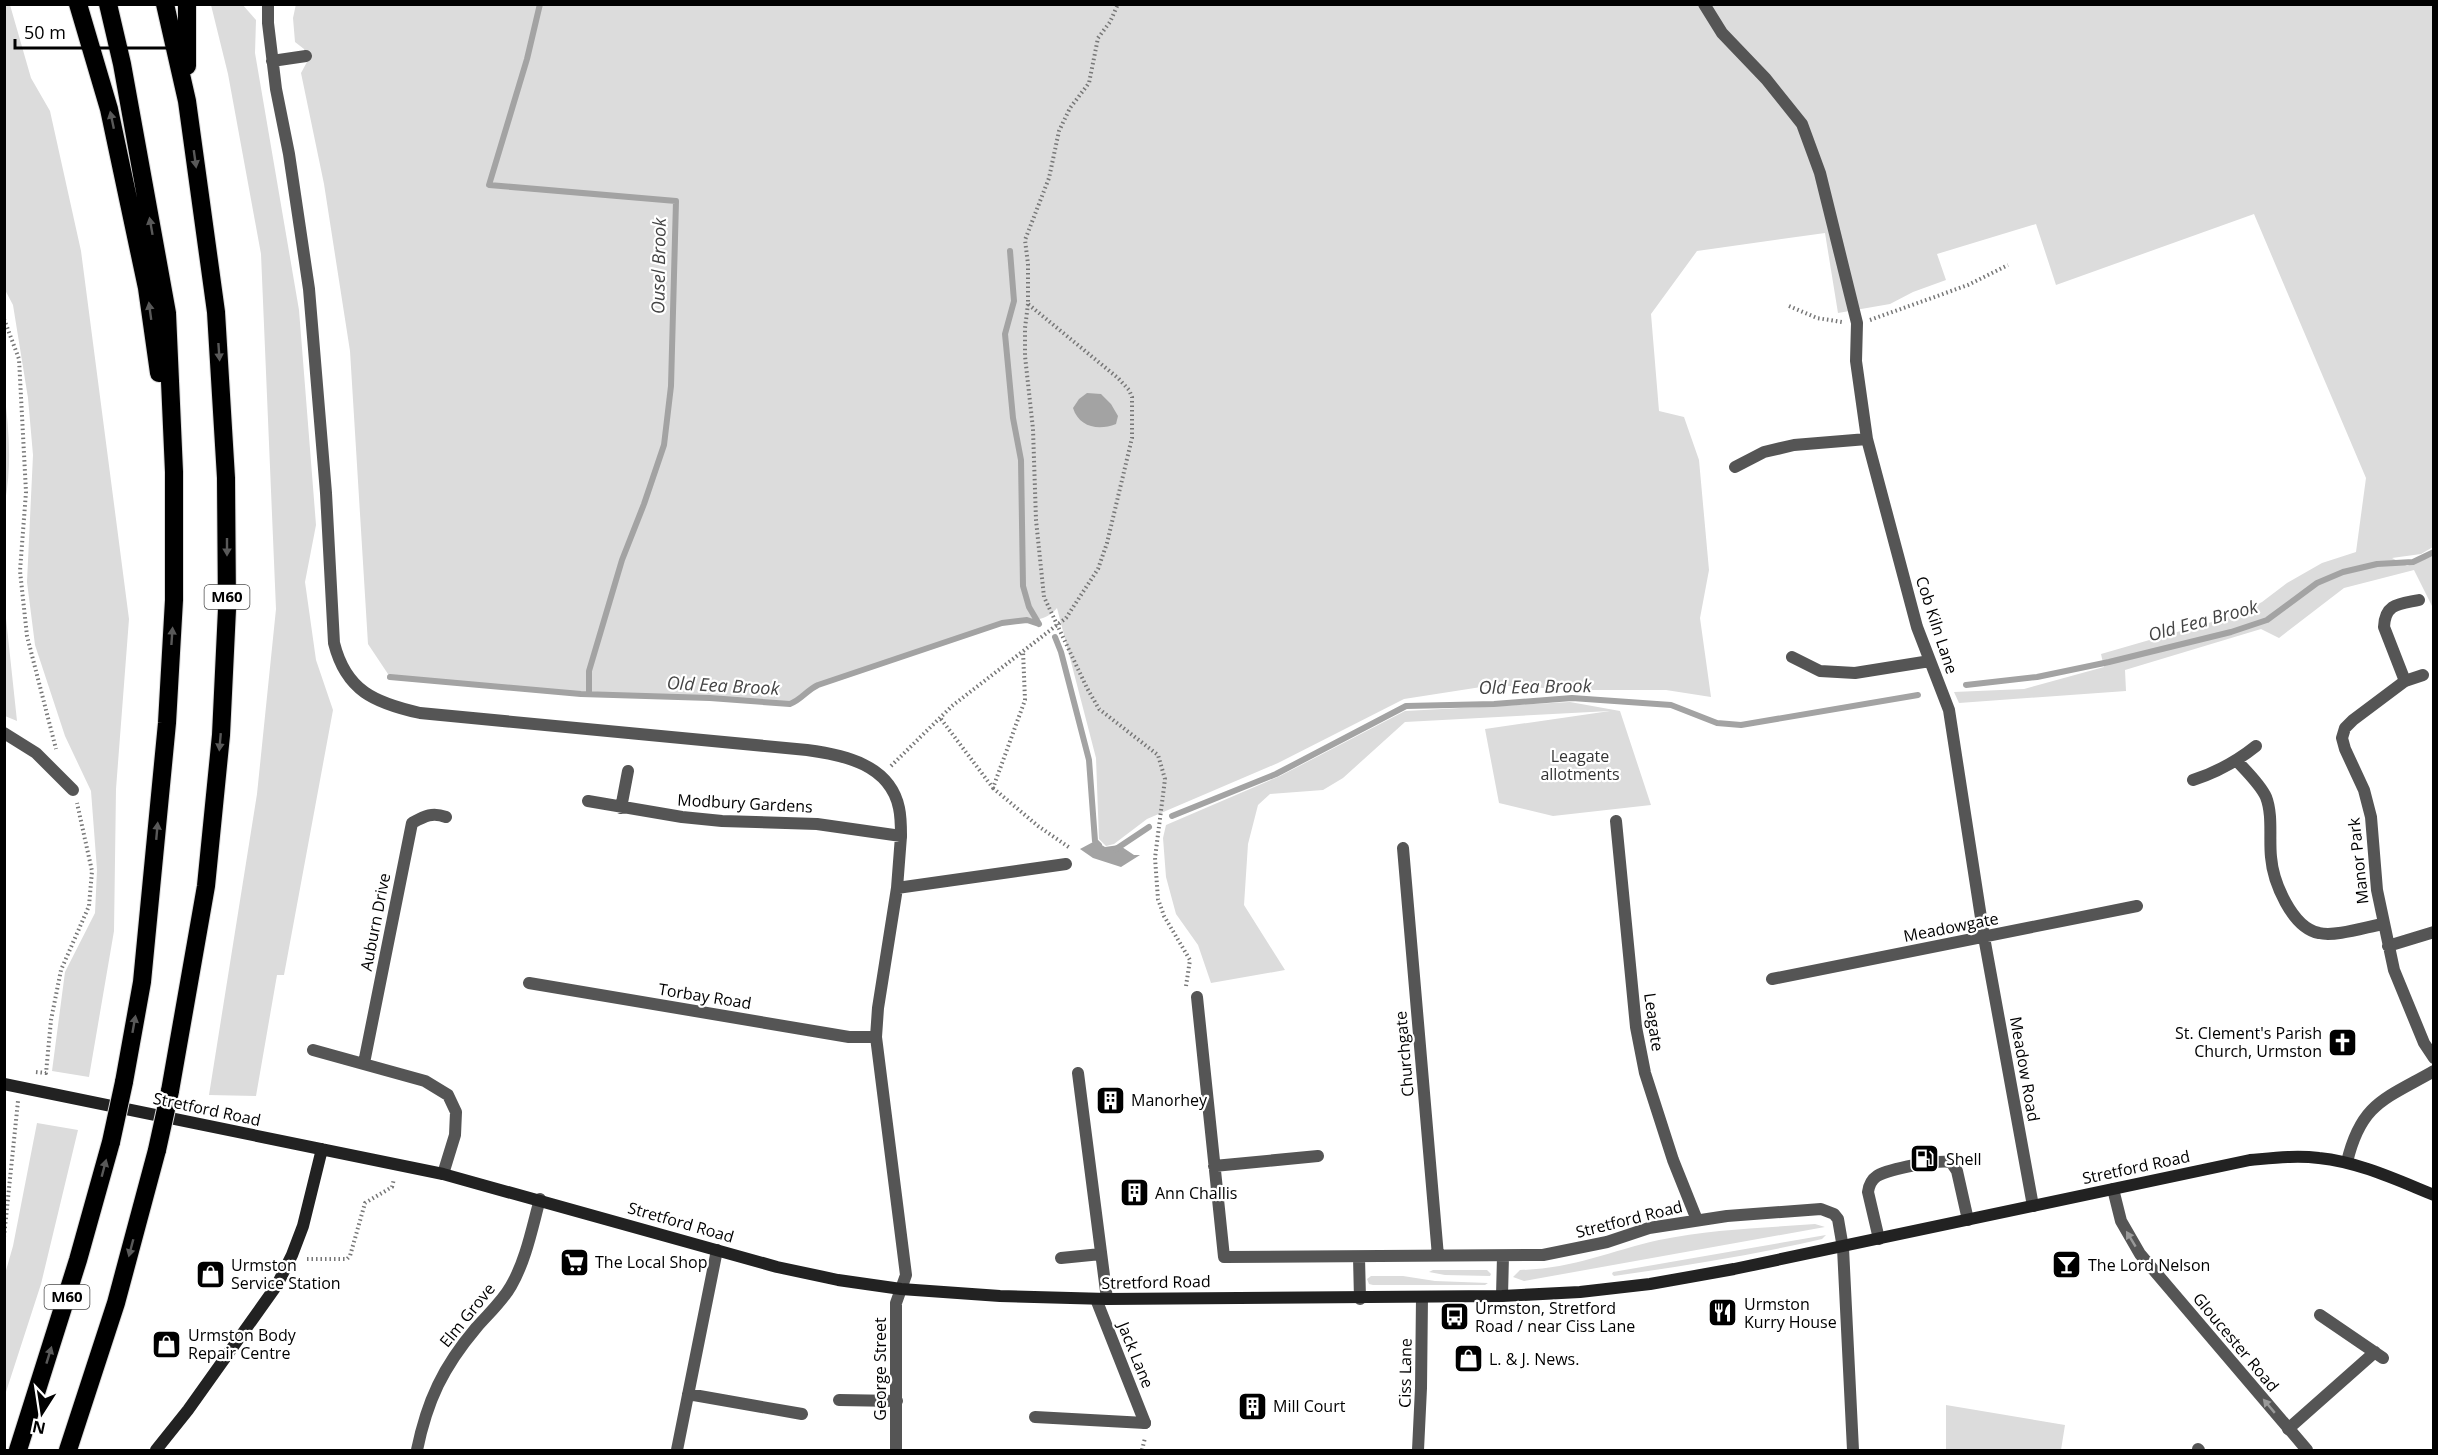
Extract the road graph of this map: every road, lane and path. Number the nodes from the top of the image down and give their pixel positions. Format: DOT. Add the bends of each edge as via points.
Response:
graph roads {
  1 [pos="78,4"];
  2 [pos="108,4"];
  3 [pos="165,4"];
  4 [pos="187,4"];
  5 [pos="268,4"];
  6 [pos="1118,4"];
  7 [pos="1704,4"];
  8 [pos="306,56"];
  9 [pos="272,61"];
  10 [pos="187,101"];
  11 [pos="2008,265"];
  12 [pos="1028,304"];
  13 [pos="1789,306"];
  14 [pos="4,319"];
  15 [pos="1857,323"];
  16 [pos="1868,439"];
  17 [pos="1735,467"];
  18 [pos="174,472"];
  19 [pos="2419,600"];
  20 [pos="1058,624"];
  21 [pos="1023,650"];
  22 [pos="1792,657"];
  23 [pos="1930,662"];
  24 [pos="2423,675"];
  25 [pos="2405,681"];
  26 [pos="940,718"];
  27 [pos="4,733"];
  28 [pos="2256,746"];
  29 [pos="2237,761"];
  30 [pos="628,771"];
  31 [pos="59,775"];
  32 [pos="882,775"];
  33 [pos="2193,780"];
  34 [pos="993,788"];
  35 [pos="74,790"];
  36 [pos="588,801"];
  37 [pos="621,808"];
  38 [pos="446,817"];
  39 [pos="1616,821"];
  40 [pos="902,836"];
  41 [pos="1403,848"];
  42 [pos="1074,850"];
  43 [pos="1066,864"];
  44 [pos="897,888"];
  45 [pos="2137,906"];
  46 [pos="2383,924"];
  47 [pos="2433,932"];
  48 [pos="1984,937"];
  49 [pos="2388,946"];
  50 [pos="1772,980"];
  51 [pos="529,983"];
  52 [pos="1197,997"];
  53 [pos="876,1037"];
  54 [pos="313,1050"];
  55 [pos="2433,1058"];
  56 [pos="364,1063"];
  57 [pos="2433,1071"];
  58 [pos="1078,1073"];
  59 [pos="4,1084"];
  60 [pos="19,1087"];
  61 [pos="322,1149"];
  62 [pos="1318,1156"];
  63 [pos="2347,1162"];
  64 [pos="398,1163"];
  65 [pos="1214,1166"];
  66 [pos="443,1174"];
  67 [pos="2113,1189"];
  68 [pos="2433,1195"];
  69 [pos="540,1199"];
  70 [pos="2033,1206"];
  71 [pos="1696,1220"];
  72 [pos="1968,1220"];
  73 [pos="4,1237"];
  74 [pos="1879,1239"];
  75 [pos="1843,1248"];
  76 [pos="717,1250"];
  77 [pos="1101,1254"];
  78 [pos="292,1255"];
  79 [pos="1438,1256"];
  80 [pos="1503,1256"];
  81 [pos="1359,1257"];
  82 [pos="1061,1258"];
  83 [pos="901,1289"];
  84 [pos="1502,1296"];
  85 [pos="1422,1297"];
  86 [pos="1101,1299"];
  87 [pos="1360,1299"];
  88 [pos="2320,1315"];
  89 [pos="688,1394"];
  90 [pos="839,1400"];
  91 [pos="897,1401"];
  92 [pos="802,1414"];
  93 [pos="1035,1417"];
  94 [pos="2288,1428"];
  95 [pos="18,1450"];
  96 [pos="68,1450"];
  97 [pos="156,1450"];
  98 [pos="417,1450"];
  99 [pos="677,1450"];
  100 [pos="896,1450"];
  101 [pos="1418,1450"];
  102 [pos="1853,1450"];
  103 [pos="2307,1450"];
  18 -- 1 [label="highway, M60, one-way" via="147,288 109,109"];
  18 -- 2 [label="highway, M60, one-way" via="167,313"];
  3 -- 10 [label="highway, M60"];
  4 -- 10 [label="highway, M60"];
  5 -- 9 [label="street"];
  6 -- 12 [label="path" via="1098,38 1089,83 1059,131 1049,178 1025,240"];
  7 -- 15 [label="street, Cob Kiln Lane" via="1722,33 1802,124 1826,193"];
  8 -- 9 [label="street"];
  9 -- 32 [label="street" via="309,289 334,643 341,665 354,684 385,704 420,713 807,750 851,758"];
  10 -- 96 [label="highway, M60, one-way, bridge" via="216,312 226,478 227,609 221,735 206,886 170,1090 116,1303"];
  11 -- 15 [label="path" via="1968,285"];
  12 -- 20 [label="path" via="1025,356 1037,530 1044,597"];
  12 -- 20 [label="path" via="1118,378 1132,397 1131,443 1107,543 1098,569 1071,612"];
  13 -- 15 [label="path" via="1817,318"];
  14 -- 31 [label="path" via="19,359 26,492 20,571 27,636 55,747 63,760"];
  15 -- 16 [label="street, Cob Kiln Lane" via="1856,361"];
  16 -- 17 [label="street" via="1794,445 1764,452"];
  16 -- 23 [label="street, Cob Kiln Lane" via="1917,627"];
  95 -- 18 [label="highway, M60, one-way, bridge" via="111,1142 142,982 166,735 174,600"];
  19 -- 25 [label="street" via="2394,606 2385,618 2384,627"];
  20 -- 21 [label="path"];
  20 -- 52 [label="path" via="1099,709 1158,755 1165,779 1155,858 1158,899 1190,960 1186,987"];
  21 -- 26 [label="path"];
  21 -- 34 [label="path" via="1026,700"];
  22 -- 23 [label="street" via="1820,671 1855,673"];
  23 -- 48 [label="street, Cob Kiln Lane" via="1948,710"];
  24 -- 25 [label="street, Manor Park"];
  25 -- 46 [label="street, Manor Park" via="2353,720 2342,738 2371,817"];
  26 -- 32 [label="path"];
  26 -- 34 [label="path"];
  27 -- 31 [label="street" via="36,753"];
  28 -- 29 [label="street"];
  29 -- 33 [label="street"];
  29 -- 46 [label="street" via="2265,797 2270,813 2271,860 2285,903 2297,921 2306,930 2322,934"];
  30 -- 37 [label="street"];
  31 -- 35 [label="street"];
  32 -- 40 [label="street" via="899,807"];
  34 -- 42 [label="path"];
  35 -- 60 [label="path" via="92,871 89,906 61,970 46,1073 23,1071"];
  36 -- 37 [label="street, Modbury Gardens"];
  37 -- 40 [label="street, Modbury Gardens" via="722,821 817,824"];
  38 -- 56 [label="street, Auburn Drive" via="435,813 412,823"];
  39 -- 71 [label="street, Leagate" via="1636,1027 1645,1073"];
  40 -- 44 [label="street"];
  41 -- 79 [label="street, Churchgate"];
  43 -- 44 [label="street"];
  44 -- 53 [label="street"];
  45 -- 48 [label="street, Meadowgate"];
  46 -- 49 [label="street, Manor Park"];
  47 -- 49 [label="street"];
  48 -- 50 [label="street, Meadowgate"];
  48 -- 70 [label="street, Meadow Road"];
  49 -- 55 [label="street, Manor Park" via="2403,995"];
  51 -- 53 [label="street, Torbay Road" via="849,1036"];
  52 -- 65 [label="street"];
  53 -- 83 [label="street" via="906,1275"];
  54 -- 56 [label="street"];
  56 -- 66 [label="street" via="425,1081 448,1095 456,1112 455,1135"];
  57 -- 63 [label="street" via="2376,1104 2361,1121"];
  58 -- 77 [label="street, Jack Lane"];
  59 -- 60 [label="main road, Stretford Road"];
  60 -- 61 [label="main road, Stretford Road"];
  60 -- 73 [label="path"];
  61 -- 64 [label="main road, Stretford Road"];
  61 -- 78 [label="main road"];
  62 -- 65 [label="street"];
  63 -- 67 [label="main road, Stretford Road" via="2309,1157 2250,1160"];
  63 -- 68 [label="main road, Stretford Road"];
  64 -- 66 [label="main road, Stretford Road"];
  64 -- 78 [label="path" via="392,1186 365,1203 350,1257 311,1260"];
  65 -- 81 [label="street, Stretford Road" via="1224,1257"];
  66 -- 69 [label="main road, Stretford Road"];
  67 -- 70 [label="main road, Stretford Road"];
  94 -- 67 [label="street, Gloucester Road, one-way" via="2140,1254 2121,1221"];
  69 -- 76 [label="main road, Stretford Road"];
  69 -- 98 [label="street, Elm Grove" via="512,1284 447,1366 422,1426"];
  70 -- 72 [label="main road, Stretford Road"];
  71 -- 75 [label="street, Stretford Road" via="1821,1209 1838,1219"];
  71 -- 80 [label="street, Stretford Road" via="1649,1227 1578,1249"];
  72 -- 74 [label="main road, Stretford Road"];
  72 -- 74 [label="street" via="1957,1171 1952,1162 1940,1160 1887,1173 1869,1184"];
  74 -- 75 [label="main road, Stretford Road"];
  75 -- 84 [label="main road, Stretford Road" via="1650,1284"];
  75 -- 102 [label="street"];
  76 -- 83 [label="main road, Stretford Road" via="838,1280"];
  76 -- 89 [label="street"];
  77 -- 82 [label="street"];
  77 -- 86 [label="street, Jack Lane"];
  78 -- 97 [label="main road" via="255,1319"];
  79 -- 80 [label="street, Stretford Road"];
  79 -- 81 [label="street, Stretford Road"];
  80 -- 84 [label="street"];
  81 -- 87 [label="street"];
  83 -- 86 [label="main road, Stretford Road"];
  83 -- 91 [label="street, George Street" via="896,1303"];
  84 -- 85 [label="main road, Stretford Road"];
  85 -- 87 [label="main road, Stretford Road"];
  85 -- 101 [label="street, Ciss Lane"];
  86 -- 87 [label="main road, Stretford Road"];
  86 -- 93 [label="street, Jack Lane" via="1145,1423"];
  88 -- 94 [label="street" via="2379,1355"];
  89 -- 92 [label="street"];
  89 -- 99 [label="street"];
  90 -- 91 [label="street"];
  91 -- 100 [label="street, George Street"];
  94 -- 103 [label="street, Gloucester Road"];
}
